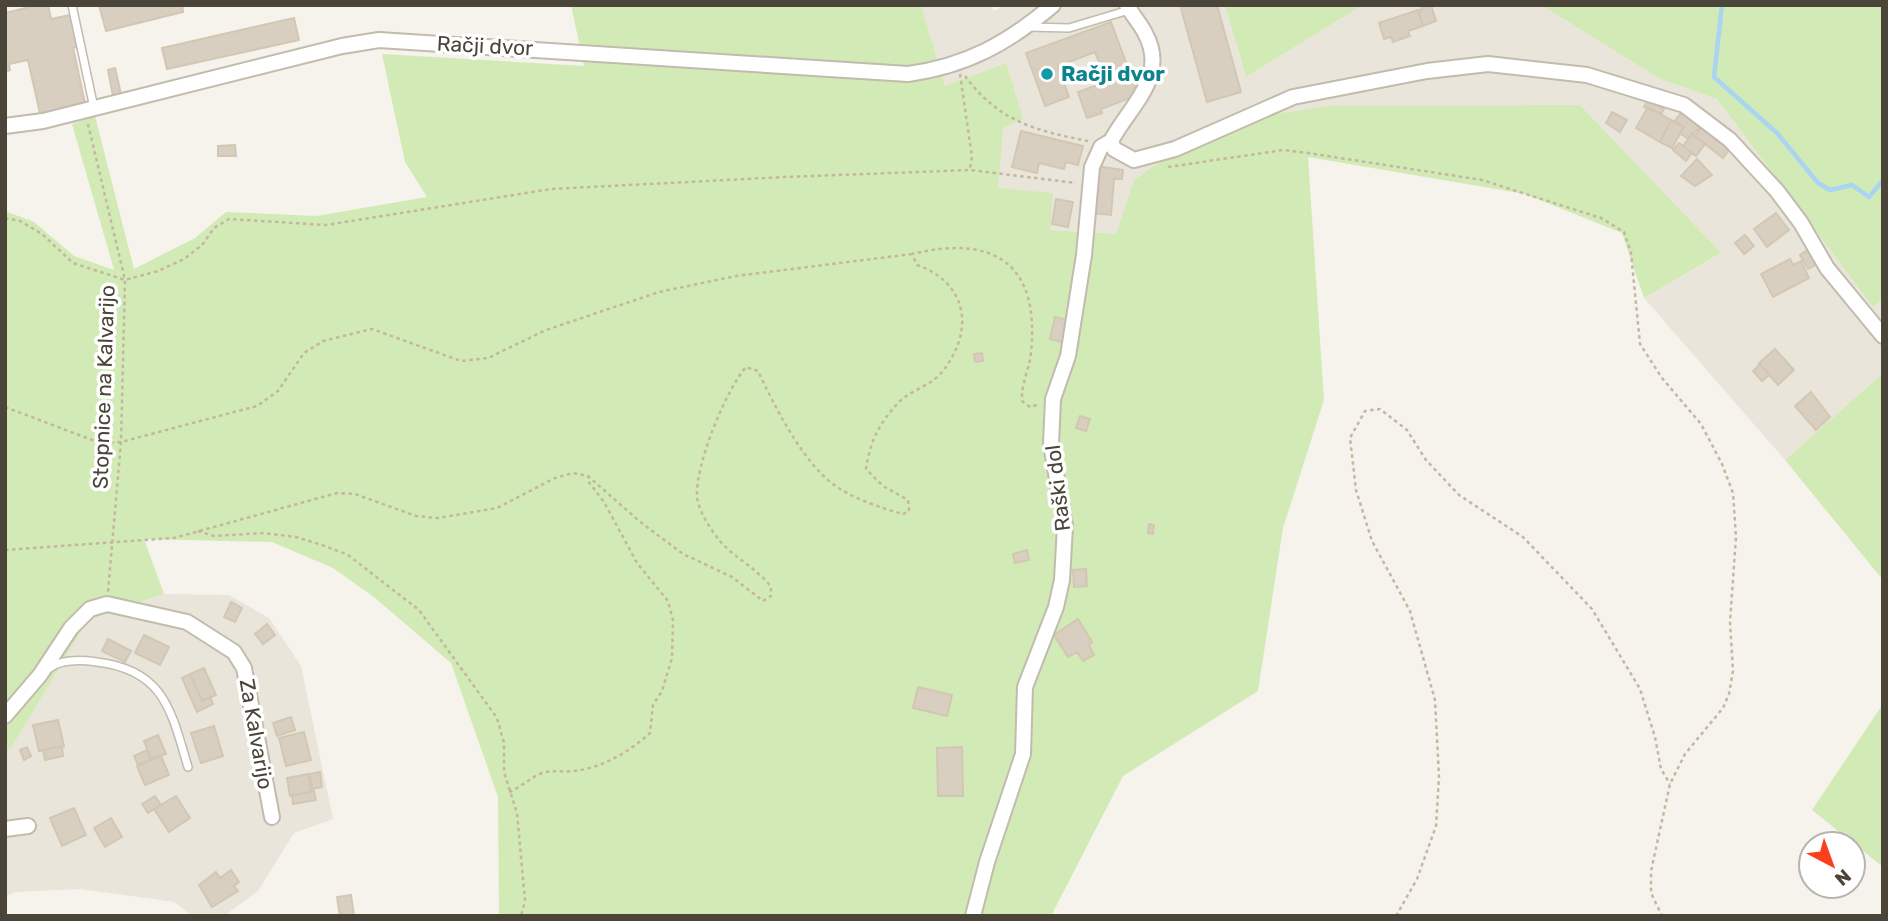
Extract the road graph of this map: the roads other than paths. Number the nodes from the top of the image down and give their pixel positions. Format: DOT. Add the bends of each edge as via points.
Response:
graph roads {
  1 [pos="72,5"];
  2 [pos="1053,5"];
  3 [pos="1128,7"];
  4 [pos="1027,27"];
  5 [pos="89,109"];
  6 [pos="5,126"];
  7 [pos="1106,144"];
  8 [pos="1883,336"];
  9 [pos="40,675"];
  10 [pos="5,716"];
  11 [pos="188,766"];
  12 [pos="272,817"];
  13 [pos="28,826"];
  14 [pos="5,829"];
  15 [pos="973,916"];
  1 -- 5 [label="lane"];
  2 -- 4 [label="street, Račji dvor"];
  3 -- 4 [label="lane" via="1069,28"];
  3 -- 7 [label="street, Raški dol" via="1146,33 1152,75 1143,96"];
  4 -- 5 [label="street, Račji dvor" via="957,65 908,74 379,40"];
  5 -- 6 [label="street, Račji dvor"];
  7 -- 8 [label="street" via="1134,160 1175,149 1293,97 1427,71 1488,64 1587,75 1684,105 1730,140 1777,191 1827,268"];
  7 -- 15 [label="street, Raški dol" via="1092,167 1068,356 1053,399 1051,444 1065,526 1062,580 1025,687 1023,754"];
  9 -- 10 [label="street"];
  9 -- 11 [label="lane" via="55,665 83,660 142,673 158,688 174,718"];
  9 -- 12 [label="street, Za Kalvarijo" via="90,609 107,604 187,622 234,652 244,668"];
  13 -- 14 [label="street"];
}
